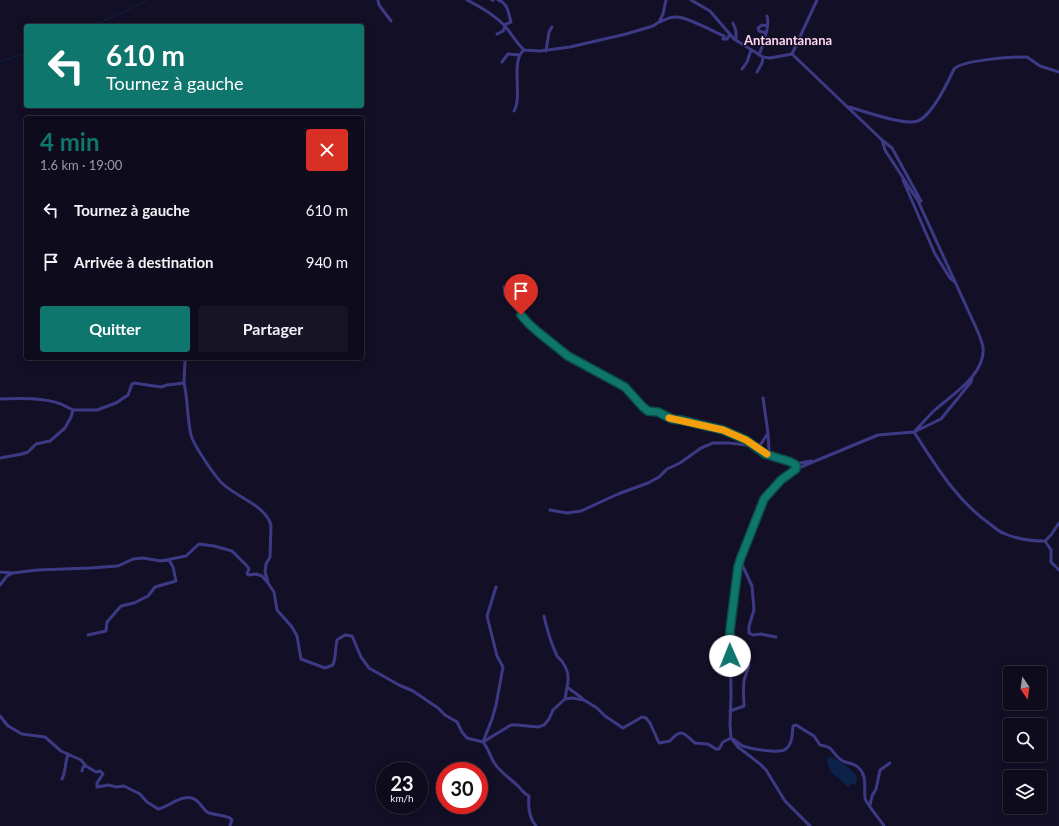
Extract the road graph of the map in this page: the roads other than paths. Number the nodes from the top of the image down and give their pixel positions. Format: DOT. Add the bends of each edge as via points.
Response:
graph roads {
  1 [pos="378,0"];
  2 [pos="466,0"];
  3 [pos="498,0"];
  4 [pos="666,0"];
  5 [pos="692,0"];
  6 [pos="817,0"];
  7 [pos="767,16"];
  8 [pos="391,21"];
  9 [pos="659,22"];
  10 [pos="733,23"];
  11 [pos="504,26"];
  12 [pos="767,26"];
  13 [pos="552,28"];
  14 [pos="766,33"];
  15 [pos="497,34"];
  16 [pos="730,34"];
  17 [pos="736,40"];
  18 [pos="524,50"];
  19 [pos="546,50"];
  20 [pos="751,50"];
  21 [pos="792,54"];
  22 [pos="520,55"];
  23 [pos="758,55"];
  24 [pos="763,58"];
  25 [pos="502,62"];
  26 [pos="742,69"];
  27 [pos="757,72"];
  28 [pos="1059,72"];
  29 [pos="847,107"];
  30 [pos="514,111"];
  31 [pos="882,140"];
  32 [pos="901,176"];
  33 [pos="918,201"];
  34 [pos="955,282"];
  35 [pos="504,287"];
  36 [pos="186,360"];
  37 [pos="973,377"];
  38 [pos="184,383"];
  39 [pos="763,398"];
  40 [pos="0,399"];
  41 [pos="73,410"];
  42 [pos="914,432"];
  43 [pos="768,433"];
  44 [pos="755,446"];
  45 [pos="774,457"];
  46 [pos="0,458"];
  47 [pos="815,461"];
  48 [pos="791,462"];
  49 [pos="796,469"];
  50 [pos="550,510"];
  51 [pos="1059,523"];
  52 [pos="1045,541"];
  53 [pos="169,560"];
  54 [pos="740,560"];
  55 [pos="1059,570"];
  56 [pos="0,572"];
  57 [pos="13,573"];
  58 [pos="268,583"];
  59 [pos="0,585"];
  60 [pos="496,587"];
  61 [pos="544,616"];
  62 [pos="88,635"];
  63 [pos="776,637"];
  64 [pos="749,665"];
  65 [pos="567,688"];
  66 [pos="565,700"];
  67 [pos="584,700"];
  68 [pos="730,711"];
  69 [pos="0,716"];
  70 [pos="731,738"];
  71 [pos="483,742"];
  72 [pos="68,754"];
  73 [pos="890,763"];
  74 [pos="86,766"];
  75 [pos="82,771"];
  76 [pos="62,779"];
  77 [pos="870,805"];
  78 [pos="230,826"];
  79 [pos="536,826"];
  80 [pos="810,826"];
  81 [pos="884,826"];
  1 -- 8 [label="street" via="382,11"];
  2 -- 11 [label="street"];
  3 -- 11 [label="street" via="507,7 511,22"];
  4 -- 9 [label="street"];
  5 -- 16 [label="street" via="710,11"];
  6 -- 21 [label="street"];
  7 -- 12 [label="street"];
  9 -- 16 [label="street" via="676,16 724,36 723,39 727,39"];
  9 -- 19 [label="street" via="626,34"];
  10 -- 17 [label="street"];
  11 -- 15 [label="street" via="503,31"];
  11 -- 18 [label="street"];
  12 -- 14 [label="street"];
  12 -- 14 [label="street" via="762,24 758,28 759,31"];
  13 -- 19 [label="street"];
  14 -- 23 [label="street"];
  16 -- 17 [label="street"];
  17 -- 20 [label="street"];
  18 -- 19 [label="street"];
  18 -- 22 [label="street"];
  20 -- 23 [label="street"];
  20 -- 26 [label="street"];
  21 -- 24 [label="street"];
  21 -- 29 [label="street"];
  22 -- 25 [label="street" via="508,54"];
  22 -- 30 [label="street"];
  23 -- 24 [label="street"];
  24 -- 27 [label="street"];
  28 -- 29 [label="street" via="1040,66 1027,57 959,65 954,68 930,110 913,122"];
  29 -- 31 [label="street"];
  31 -- 32 [label="street" via="885,150"];
  31 -- 33 [label="street" via="892,148 921,201"];
  32 -- 33 [label="street"];
  32 -- 34 [label="street" via="935,254"];
  33 -- 34 [label="street"];
  34 -- 37 [label="street" via="983,348 981,361"];
  35 -- 44 [label="street" via="510,302 538,332 568,356 625,387 648,411 723,430"];
  36 -- 38 [label="street"];
  37 -- 42 [label="street"];
  37 -- 42 [label="street" via="941,419"];
  38 -- 41 [label="street" via="161,388 134,383 128,395 116,403 96,410"];
  38 -- 58 [label="street" via="192,437 208,464 222,484 256,506 270,521 270,557 265,572"];
  39 -- 43 [label="street"];
  40 -- 41 [label="street" via="42,401 60,404"];
  41 -- 46 [label="street" via="65,428 50,440 36,444 28,452"];
  42 -- 47 [label="street" via="878,435"];
  42 -- 52 [label="street" via="960,498 979,516 1002,533 1026,540"];
  43 -- 44 [label="street" via="761,444"];
  43 -- 45 [label="street" via="770,454"];
  44 -- 45 [label="street"];
  44 -- 50 [label="street" via="729,442 713,443 701,448 648,483 581,511 567,514"];
  45 -- 48 [label="street"];
  47 -- 48 [label="street"];
  47 -- 49 [label="street"];
  48 -- 49 [label="street" via="795,464"];
  49 -- 54 [label="street" via="781,480 764,499"];
  51 -- 52 [label="street"];
  52 -- 55 [label="street" via="1051,550 1051,562"];
  53 -- 57 [label="street" via="143,558 133,559 118,566"];
  53 -- 58 [label="street" via="186,556 199,544 214,546 232,551 247,566 248,575 262,576"];
  53 -- 62 [label="street" via="176,580 155,588 148,596 134,604 121,606 107,622 106,631"];
  54 -- 63 [label="street" via="752,586 754,610 748,626 749,633"];
  54 -- 68 [label="street" via="730,630"];
  56 -- 57 [label="street"];
  57 -- 59 [label="street"];
  58 -- 71 [label="street" via="274,592 277,610 297,636 301,659 325,668 333,665 337,640 345,635 352,636 369,668 413,691 438,708 457,722 467,738"];
  60 -- 71 [label="street" via="487,616 497,656 503,667 496,705"];
  61 -- 65 [label="street" via="549,636 558,658 563,661 569,679"];
  64 -- 68 [label="street" via="744,677 744,706"];
  65 -- 66 [label="street"];
  65 -- 67 [label="street"];
  66 -- 67 [label="street"];
  66 -- 71 [label="street" via="553,710 544,725 511,725"];
  67 -- 70 [label="street" via="623,728 642,717 646,718 659,743 670,741 680,733 695,743 708,744 719,749"];
  68 -- 70 [label="street"];
  69 -- 72 [label="street" via="8,726 22,734 45,738"];
  70 -- 77 [label="street" via="744,746 778,752 785,750 796,725 814,736 820,745 830,747 844,762 853,763 860,768 864,778 865,798"];
  70 -- 80 [label="street" via="766,770 784,801"];
  71 -- 79 [label="street" via="496,765 525,795 529,796 528,804"];
  72 -- 74 [label="street" via="81,760"];
  72 -- 76 [label="street"];
  73 -- 77 [label="street" via="880,770"];
  74 -- 75 [label="street"];
  74 -- 78 [label="street" via="104,774 97,787 124,786 140,794 158,809 183,798 195,800 207,812 230,818"];
  77 -- 81 [label="street"];
}
